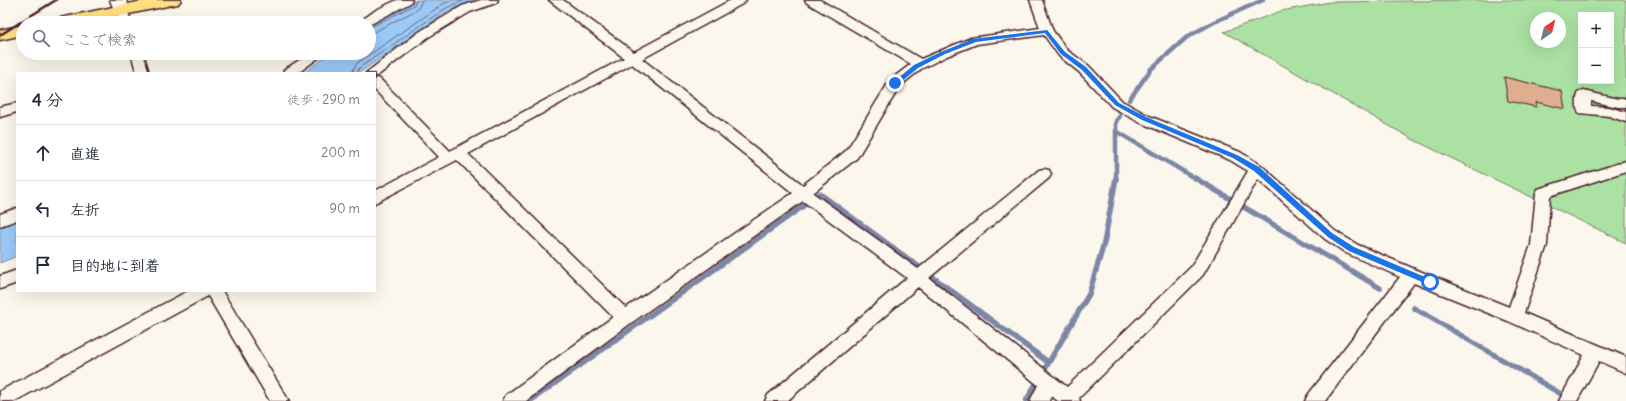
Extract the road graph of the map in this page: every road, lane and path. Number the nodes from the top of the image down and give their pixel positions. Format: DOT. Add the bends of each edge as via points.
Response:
graph roads {
  1 [pos="172,0"];
  2 [pos="406,0"];
  3 [pos="492,0"];
  4 [pos="555,0"];
  5 [pos="740,0"];
  6 [pos="811,0"];
  7 [pos="1036,0"];
  8 [pos="122,11"];
  9 [pos="96,16"];
  10 [pos="375,16"];
  11 [pos="1047,31"];
  12 [pos="633,58"];
  13 [pos="139,60"];
  14 [pos="308,60"];
  15 [pos="921,64"];
  16 [pos="143,72"];
  17 [pos="290,72"];
  18 [pos="373,72"];
  19 [pos="376,83"];
  20 [pos="1626,103"];
  21 [pos="16,107"];
  22 [pos="0,112"];
  23 [pos="1626,116"];
  24 [pos="454,156"];
  25 [pos="1626,166"];
  26 [pos="1256,169"];
  27 [pos="1044,174"];
  28 [pos="803,193"];
  29 [pos="376,197"];
  30 [pos="16,214"];
  31 [pos="0,220"];
  32 [pos="1411,275"];
  33 [pos="16,276"];
  34 [pos="918,278"];
  35 [pos="0,284"];
  36 [pos="201,292"];
  37 [pos="214,292"];
  38 [pos="1514,316"];
  39 [pos="625,318"];
  40 [pos="1595,351"];
  41 [pos="1626,365"];
  42 [pos="1048,383"];
  43 [pos="1069,399"];
  44 [pos="0,400"];
  45 [pos="280,401"];
  46 [pos="512,401"];
  47 [pos="774,401"];
  48 [pos="1039,401"];
  49 [pos="1314,401"];
  50 [pos="1568,401"];
  1 -- 8 [label="main road"];
  2 -- 10 [label="street"];
  3 -- 18 [label="street" via="466,9 423,35"];
  4 -- 12 [label="street"];
  5 -- 12 [label="street"];
  6 -- 15 [label="street"];
  7 -- 11 [label="street"];
  8 -- 9 [label="main road"];
  11 -- 15 [label="street" via="975,41"];
  11 -- 26 [label="street" via="1063,53 1084,69 1117,104 1144,119 1235,156"];
  12 -- 24 [label="street"];
  12 -- 28 [label="street"];
  13 -- 16 [label="street"];
  14 -- 17 [label="street"];
  15 -- 28 [label="street" via="895,83 852,154"];
  19 -- 24 [label="street"];
  20 -- 23 [label="street" via="1584,95 1584,110"];
  21 -- 22 [label="street"];
  24 -- 29 [label="street"];
  24 -- 39 [label="street"];
  25 -- 38 [label="street" via="1543,193 1539,245"];
  26 -- 32 [label="street" via="1330,235 1352,249"];
  26 -- 43 [label="street" via="1197,271"];
  27 -- 34 [label="street"];
  28 -- 34 [label="street"];
  28 -- 39 [label="street"];
  30 -- 31 [label="street"];
  32 -- 38 [label="street"];
  32 -- 49 [label="street"];
  33 -- 35 [label="street"];
  34 -- 42 [label="street"];
  34 -- 47 [label="street"];
  36 -- 44 [label="street"];
  37 -- 45 [label="street"];
  38 -- 40 [label="street"];
  39 -- 46 [label="street"];
  40 -- 41 [label="street"];
  40 -- 50 [label="street"];
  42 -- 43 [label="street"];
  42 -- 48 [label="street"];
}
